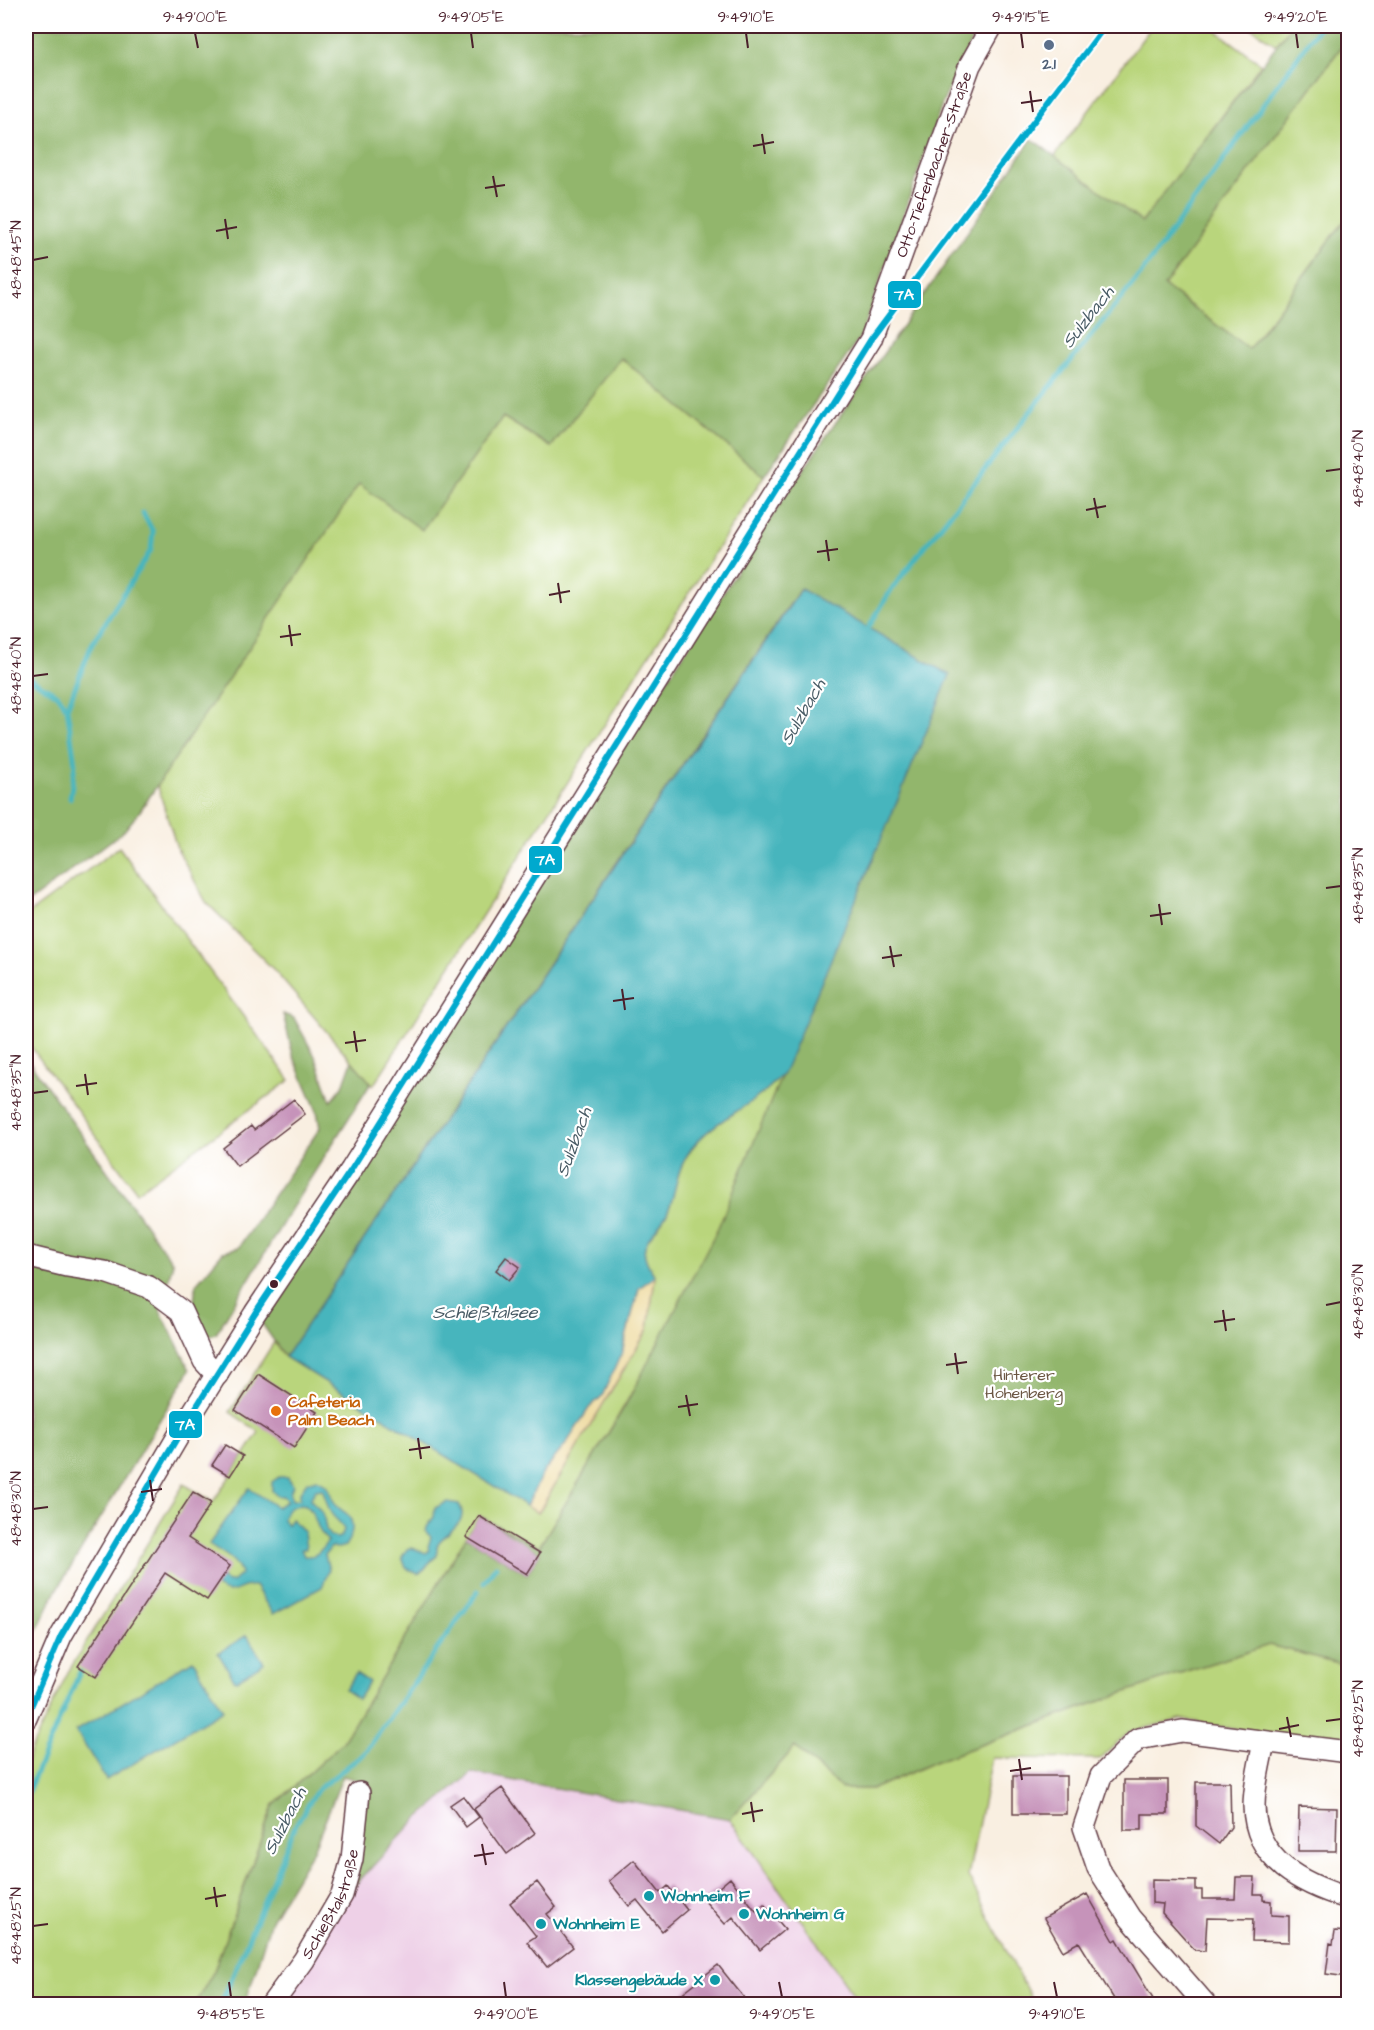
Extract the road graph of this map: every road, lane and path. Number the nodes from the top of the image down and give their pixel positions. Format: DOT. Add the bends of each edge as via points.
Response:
graph roads {
  1 [pos="992,26"];
  2 [pos="26,1256"];
  3 [pos="217,1375"];
  4 [pos="26,1718"];
  5 [pos="1263,1742"];
  6 [pos="1348,1752"];
  7 [pos="359,1793"];
  8 [pos="1348,1898"];
  9 [pos="272,2004"];
  10 [pos="1205,2004"];
  1 -- 3 [label="street, Otto-Tiefenbacher-Straße" via="970,65 871,339 357,1160"];
  2 -- 3 [label="street" via="105,1272 149,1287 182,1311 204,1361"];
  3 -- 4 [label="street, Otto-Tiefenbacher-Straße" via="61,1636"];
  5 -- 6 [label="street"];
  5 -- 8 [label="street" via="1255,1799 1258,1834 1272,1857 1295,1877"];
  5 -- 10 [label="street" via="1182,1731 1138,1738 1101,1776 1084,1827 1098,1868 1130,1918"];
  7 -- 9 [label="street, Schießtalstraße" via="352,1859 342,1895 304,1960"];
}
